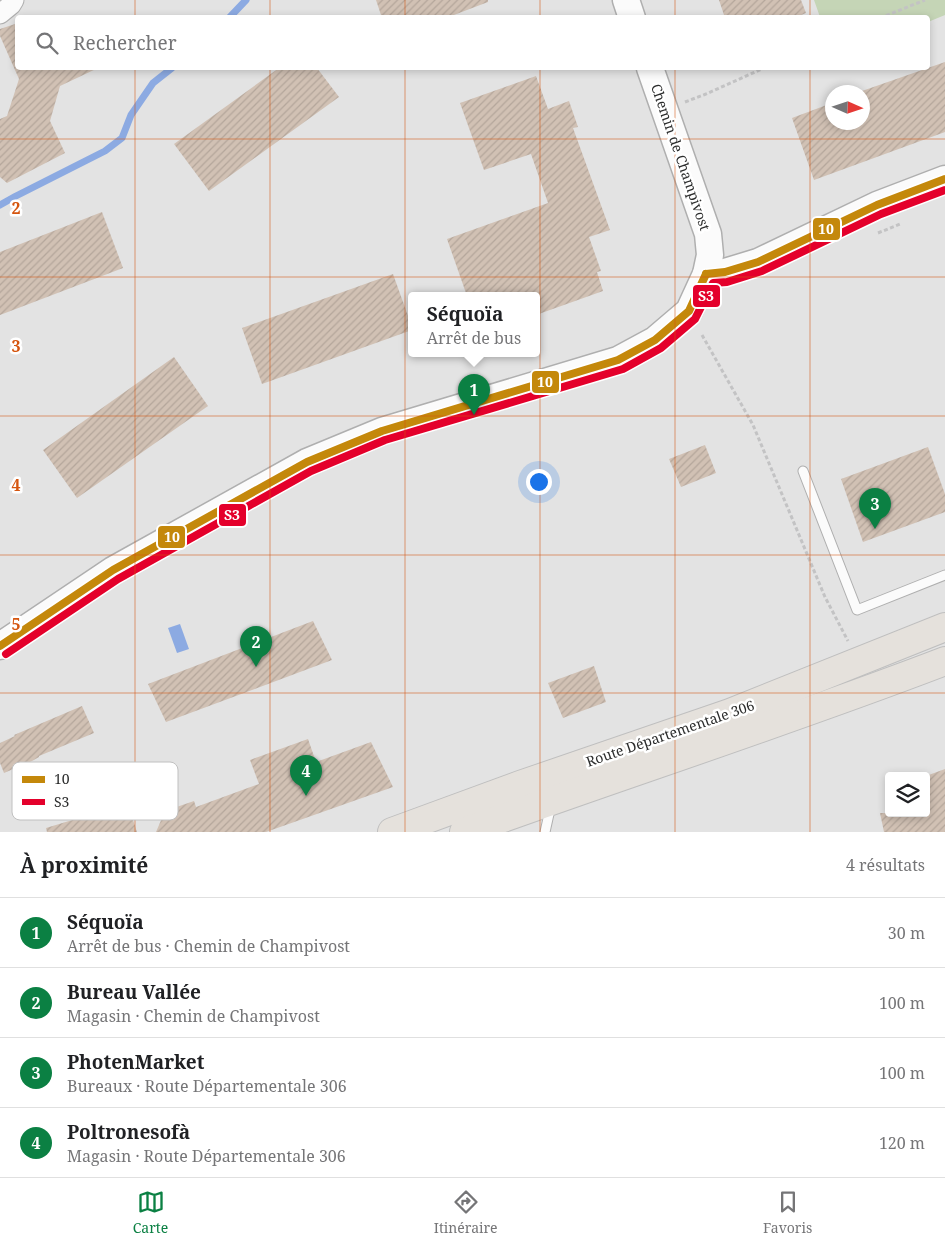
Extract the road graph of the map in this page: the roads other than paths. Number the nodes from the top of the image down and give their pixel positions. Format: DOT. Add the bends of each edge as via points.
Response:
graph roads {
  1 [pos="14,0"];
  2 [pos="626,0"];
  3 [pos="0,14"];
  4 [pos="631,15"];
  5 [pos="651,70"];
  6 [pos="945,179"];
  7 [pos="706,274"];
  8 [pos="802,471"];
  9 [pos="945,575"];
  10 [pos="945,628"];
  11 [pos="0,646"];
  12 [pos="945,662"];
  13 [pos="552,800"];
  14 [pos="392,832"];
  15 [pos="464,832"];
  16 [pos="546,832"];
  1 -- 3 [label="street"];
  2 -- 4 [label="street"];
  5 -- 7 [label="street, Chemin de Champivost" via="708,234 710,255"];
  6 -- 7 [label="street" via="877,206 758,262"];
  7 -- 11 [label="street, Chemin de Champivost" via="689,311 655,340 618,360 382,431 307,462 113,570"];
  8 -- 9 [label="lane" via="857,610"];
  10 -- 14 [label="main road, Route Départementale 306" via="730,713"];
  12 -- 13 [label="main road, Route Départementale 306"];
  13 -- 15 [label="main road, Route Départementale 306"];
  13 -- 16 [label="lane"];
}
